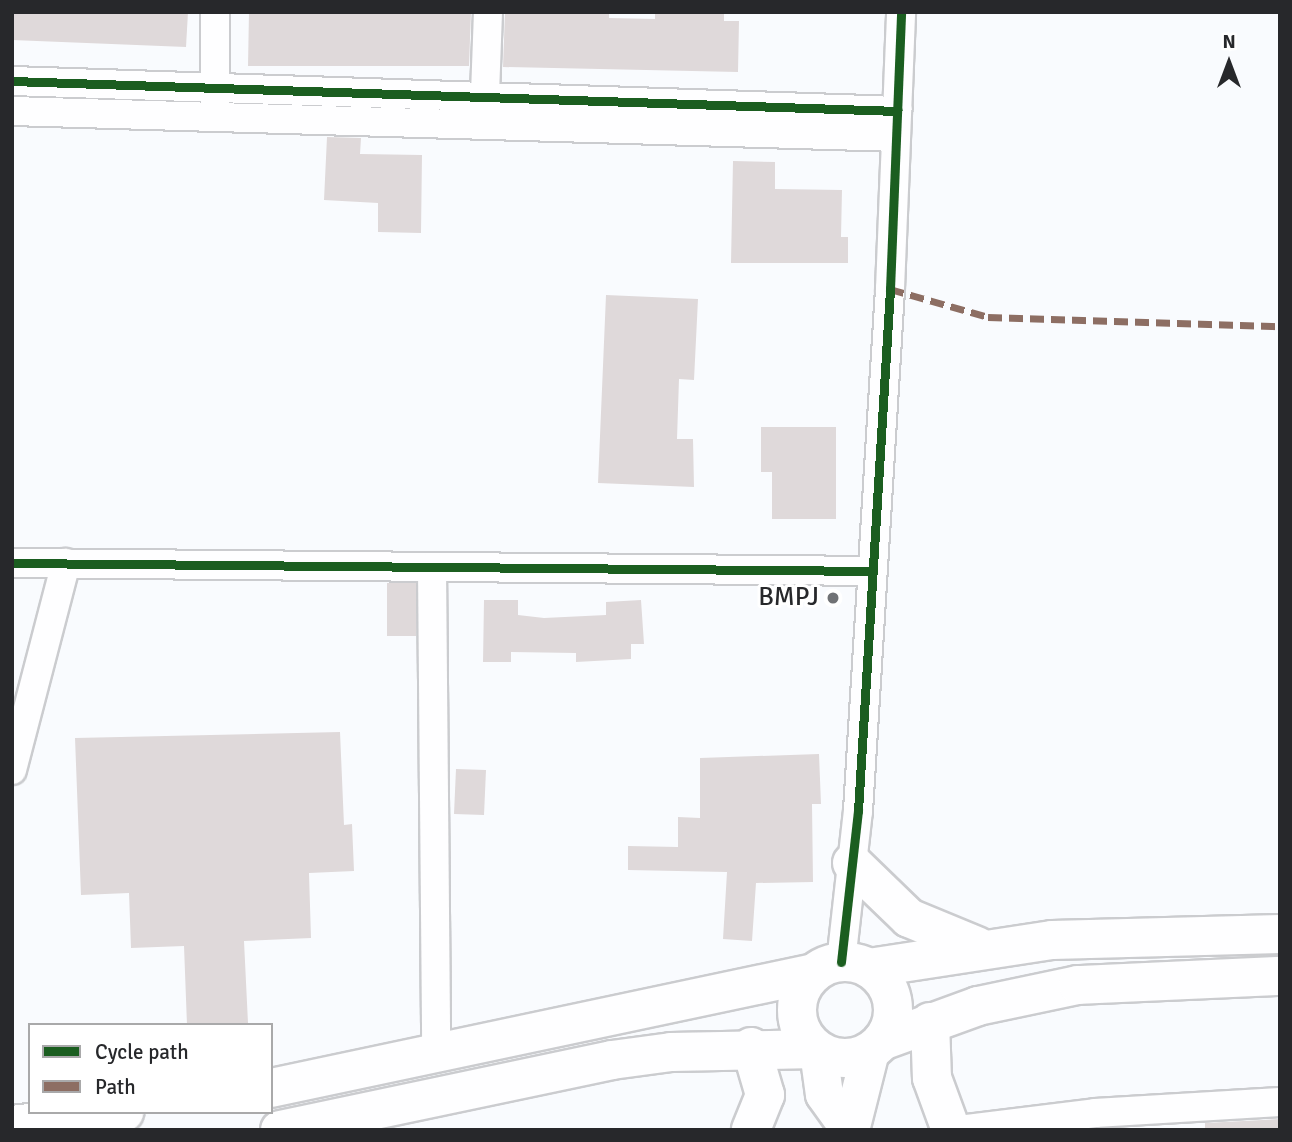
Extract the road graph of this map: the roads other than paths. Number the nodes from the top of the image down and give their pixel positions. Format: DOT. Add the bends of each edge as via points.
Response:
graph roads {
  1 [pos="215,12"];
  2 [pos="488,12"];
  3 [pos="901,12"];
  4 [pos="12,81"];
  5 [pos="215,88"];
  6 [pos="485,94"];
  7 [pos="12,111"];
  8 [pos="215,117"];
  9 [pos="896,124"];
  10 [pos="66,563"];
  11 [pos="432,567"];
  12 [pos="14,568"];
  13 [pos="871,571"];
  14 [pos="12,770"];
  15 [pos="852,863"];
  16 [pos="1280,934"];
  17 [pos="983,948"];
  18 [pos="841,968"];
  19 [pos="1280,976"];
  20 [pos="930,1022"];
  21 [pos="876,1046"];
  22 [pos="751,1047"];
  23 [pos="817,1050"];
  24 [pos="436,1051"];
  25 [pos="273,1088"];
  26 [pos="1280,1102"];
  27 [pos="107,1114"];
  28 [pos="12,1125"];
  29 [pos="280,1130"];
  30 [pos="751,1130"];
  31 [pos="850,1130"];
  32 [pos="951,1130"];
  33 [pos="959,1130"];
  1 -- 5 [label="street"];
  2 -- 6 [label="street"];
  3 -- 9 [label="street"];
  4 -- 5 [label="street"];
  5 -- 6 [label="street"];
  5 -- 8 [label="street"];
  6 -- 9 [label="street"];
  7 -- 8 [label="street"];
  8 -- 9 [label="street"];
  9 -- 13 [label="street"];
  10 -- 11 [label="street"];
  10 -- 12 [label="street"];
  10 -- 14 [label="street"];
  11 -- 13 [label="street"];
  11 -- 24 [label="street"];
  13 -- 15 [label="street"];
  15 -- 17 [label="main road" via="909,918"];
  15 -- 18 [label="street"];
  16 -- 17 [label="main road" via="1122,936"];
  17 -- 18 [label="main road"];
  18 -- 21 [label="main road" via="888,989 891,1023"];
  18 -- 23 [label="main road" via="798,997 799,1026"];
  18 -- 24 [label="main road"];
  19 -- 20 [label="main road" via="1078,985 978,1006"];
  20 -- 21 [label="main road"];
  20 -- 32 [label="main road" via="932,1078"];
  21 -- 23 [label="main road" via="844,1059"];
  21 -- 31 [label="street"];
  22 -- 23 [label="main road"];
  22 -- 29 [label="main road" via="612,1060"];
  22 -- 30 [label="main road" via="765,1095"];
  23 -- 31 [label="street" via="824,1094"];
  24 -- 25 [label="main road"];
  26 -- 33 [label="street" via="1095,1113"];
  27 -- 28 [label="main road"];
}
